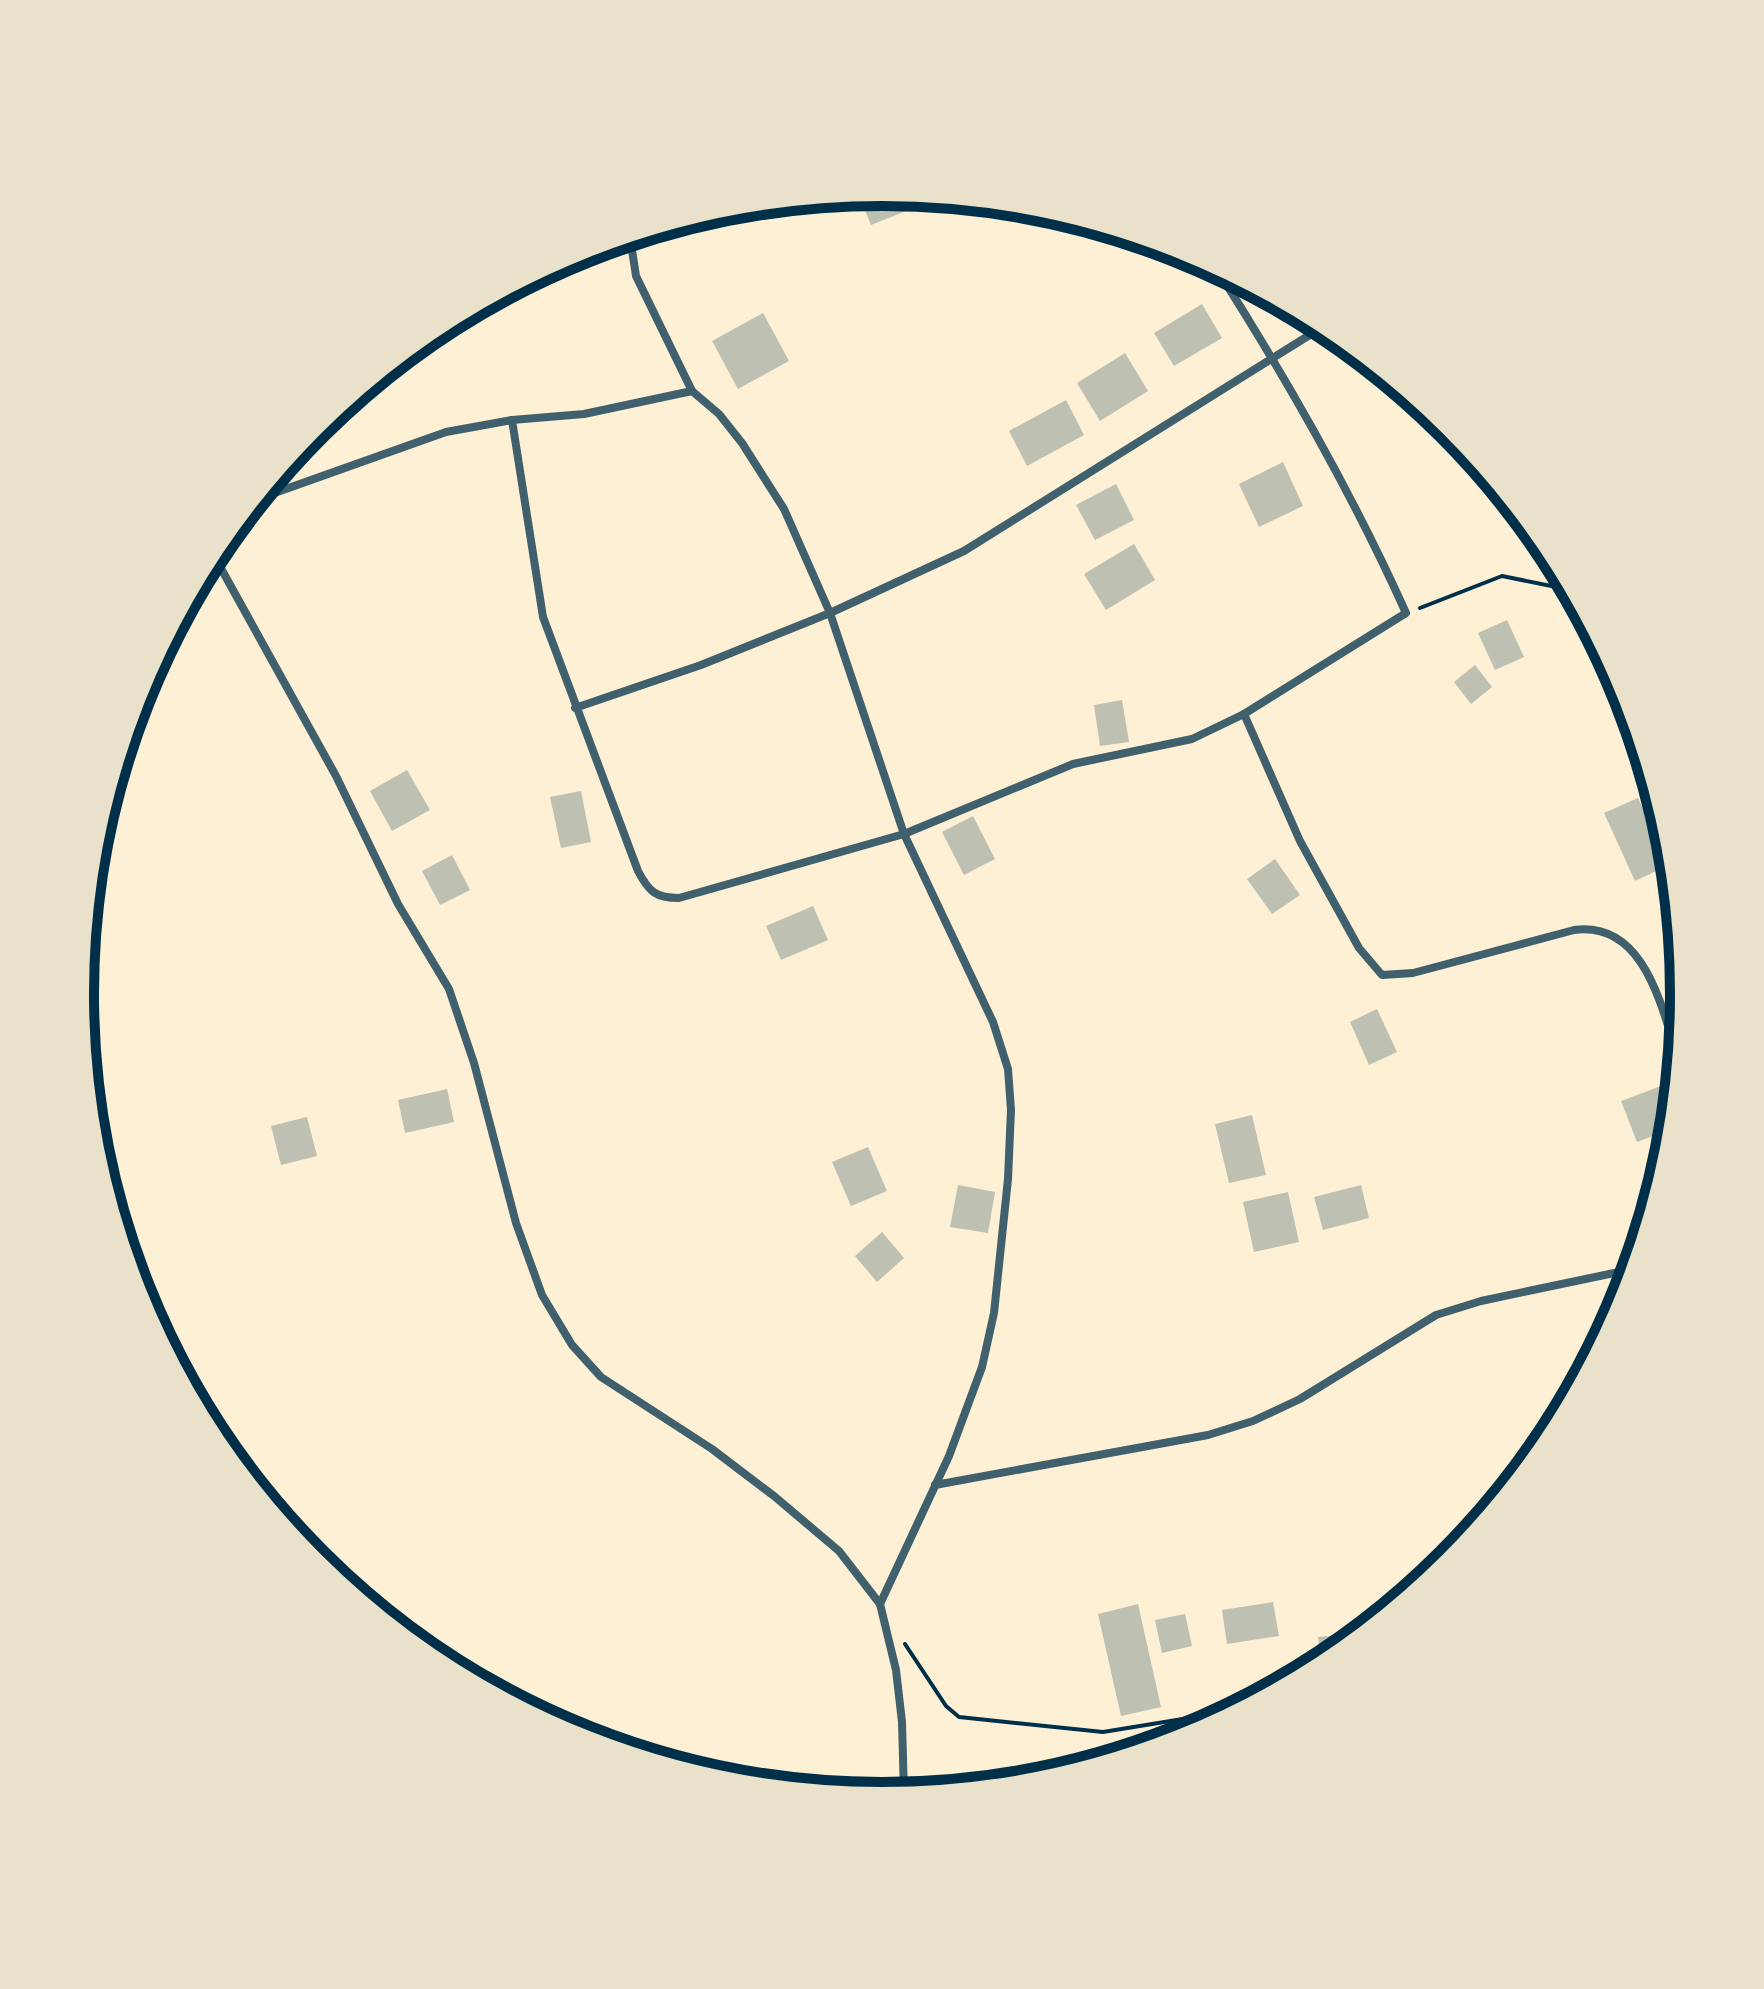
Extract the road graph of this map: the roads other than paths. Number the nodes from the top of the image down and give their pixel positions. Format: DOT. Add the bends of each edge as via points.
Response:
graph roads {
  1 [pos="632,247"];
  2 [pos="1228,287"];
  3 [pos="1311,334"];
  4 [pos="1273,357"];
  5 [pos="692,391"];
  6 [pos="512,420"];
  7 [pos="276,492"];
  8 [pos="220,567"];
  9 [pos="830,613"];
  10 [pos="575,708"];
  11 [pos="1244,714"];
  12 [pos="904,834"];
  13 [pos="1669,1028"];
  14 [pos="1619,1272"];
  15 [pos="935,1485"];
  16 [pos="880,1604"];
  17 [pos="904,1782"];
  1 -- 5 [label="street" via="636,276"];
  2 -- 4 [label="street"];
  3 -- 4 [label="street"];
  4 -- 9 [label="street" via="964,551"];
  4 -- 11 [label="street" via="1374,542 1406,613"];
  5 -- 6 [label="street" via="584,414"];
  5 -- 9 [label="street" via="719,414 762,472"];
  6 -- 7 [label="street" via="446,432"];
  6 -- 10 [label="street" via="537,590"];
  8 -- 16 [label="street" via="323,751 398,904 449,989 531,1266 572,1345 618,1390 712,1449 774,1496 839,1551"];
  9 -- 10 [label="street"];
  9 -- 12 [label="street"];
  10 -- 12 [label="street" via="638,871 647,889 660,898 679,898"];
  11 -- 12 [label="street" via="1168,747 1057,770"];
  11 -- 13 [label="street" via="1300,841 1359,948 1382,975 1413,973 1592,927 1613,933 1631,949"];
  12 -- 15 [label="street" via="993,1022 1008,1069 1011,1110 994,1313 982,1367"];
  14 -- 15 [label="street" via="1436,1315 1300,1399 1253,1421 1208,1435"];
  15 -- 16 [label="street"];
  16 -- 17 [label="street" via="896,1670"];
}
